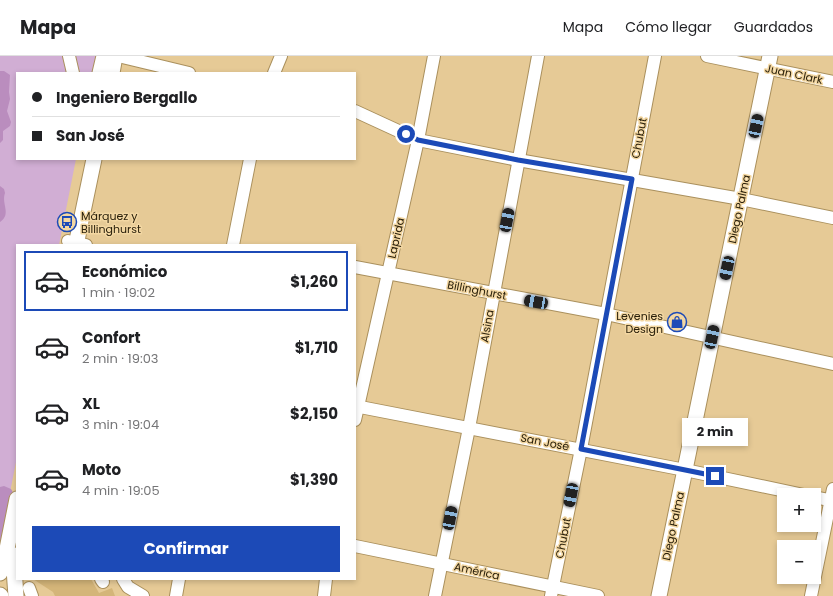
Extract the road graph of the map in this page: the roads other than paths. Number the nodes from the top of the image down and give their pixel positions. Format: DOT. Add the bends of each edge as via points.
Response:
graph roads {
  1 [pos="69,56"];
  2 [pos="104,56"];
  3 [pos="117,56"];
  4 [pos="281,56"];
  5 [pos="434,56"];
  6 [pos="538,56"];
  7 [pos="655,56"];
  8 [pos="707,56"];
  9 [pos="769,62"];
  10 [pos="73,72"];
  11 [pos="100,72"];
  12 [pos="112,72"];
  13 [pos="185,72"];
  14 [pos="274,72"];
  15 [pos="833,82"];
  16 [pos="356,111"];
  17 [pos="418,140"];
  18 [pos="84,160"];
  19 [pos="94,160"];
  20 [pos="250,160"];
  21 [pos="518,160"];
  22 [pos="632,179"];
  23 [pos="741,199"];
  24 [pos="833,218"];
  25 [pos="75,244"];
  26 [pos="233,244"];
  27 [pos="356,267"];
  28 [pos="388,273"];
  29 [pos="493,294"];
  30 [pos="606,314"];
  31 [pos="712,337"];
  32 [pos="833,364"];
  33 [pos="356,406"];
  34 [pos="469,428"];
  35 [pos="581,449"];
  36 [pos="685,470"];
  37 [pos="777,489"];
  38 [pos="821,497"];
  39 [pos="832,497"];
  40 [pos="16,504"];
  41 [pos="356,546"];
  42 [pos="16,560"];
  43 [pos="441,563"];
  44 [pos="0,573"];
  45 [pos="124,580"];
  46 [pos="179,580"];
  47 [pos="326,580"];
  48 [pos="552,591"];
  49 [pos="16,596"];
  50 [pos="143,596"];
  51 [pos="176,596"];
  52 [pos="324,596"];
  53 [pos="435,596"];
  54 [pos="598,596"];
  55 [pos="659,596"];
  56 [pos="811,596"];
  1 -- 10 [label="street"];
  2 -- 11 [label="main road"];
  3 -- 12 [label="main road"];
  3 -- 13 [label="street"];
  4 -- 14 [label="street"];
  5 -- 17 [label="street, Laprida"];
  6 -- 21 [label="street, Alsina"];
  7 -- 22 [label="street, Chubut"];
  8 -- 9 [label="street, Juan Clark"];
  9 -- 15 [label="street, Juan Clark"];
  9 -- 23 [label="main road, Diego Palma"];
  16 -- 17 [label="street"];
  17 -- 21 [label="street"];
  17 -- 28 [label="street, Laprida"];
  18 -- 25 [label="main road"];
  19 -- 25 [label="main road"];
  20 -- 26 [label="street"];
  21 -- 22 [label="street"];
  21 -- 29 [label="street, Alsina"];
  22 -- 23 [label="street"];
  22 -- 30 [label="street, Chubut"];
  23 -- 24 [label="street"];
  23 -- 31 [label="main road, Diego Palma"];
  27 -- 28 [label="street, Billinghurst"];
  28 -- 29 [label="street, Billinghurst"];
  28 -- 33 [label="street, Laprida"];
  29 -- 30 [label="street, Billinghurst"];
  29 -- 34 [label="street, Alsina"];
  30 -- 31 [label="street, Billinghurst"];
  30 -- 35 [label="street, Chubut"];
  31 -- 32 [label="street, Billinghurst"];
  31 -- 36 [label="main road, Diego Palma"];
  33 -- 34 [label="street, San José"];
  34 -- 35 [label="street, San José"];
  34 -- 43 [label="street, Alsina"];
  35 -- 36 [label="street, San José"];
  35 -- 48 [label="street, Chubut"];
  36 -- 37 [label="street, San José"];
  36 -- 55 [label="main road, Diego Palma"];
  38 -- 39 [label="street"];
  39 -- 56 [label="street"];
  40 -- 44 [label="main road"];
  41 -- 43 [label="street, América"];
  42 -- 49 [label="main road"];
  43 -- 48 [label="street, América"];
  43 -- 53 [label="street, Alsina"];
  45 -- 50 [label="street" via="128,587"];
  46 -- 51 [label="street"];
  47 -- 52 [label="street"];
  48 -- 54 [label="street, América"];
}
